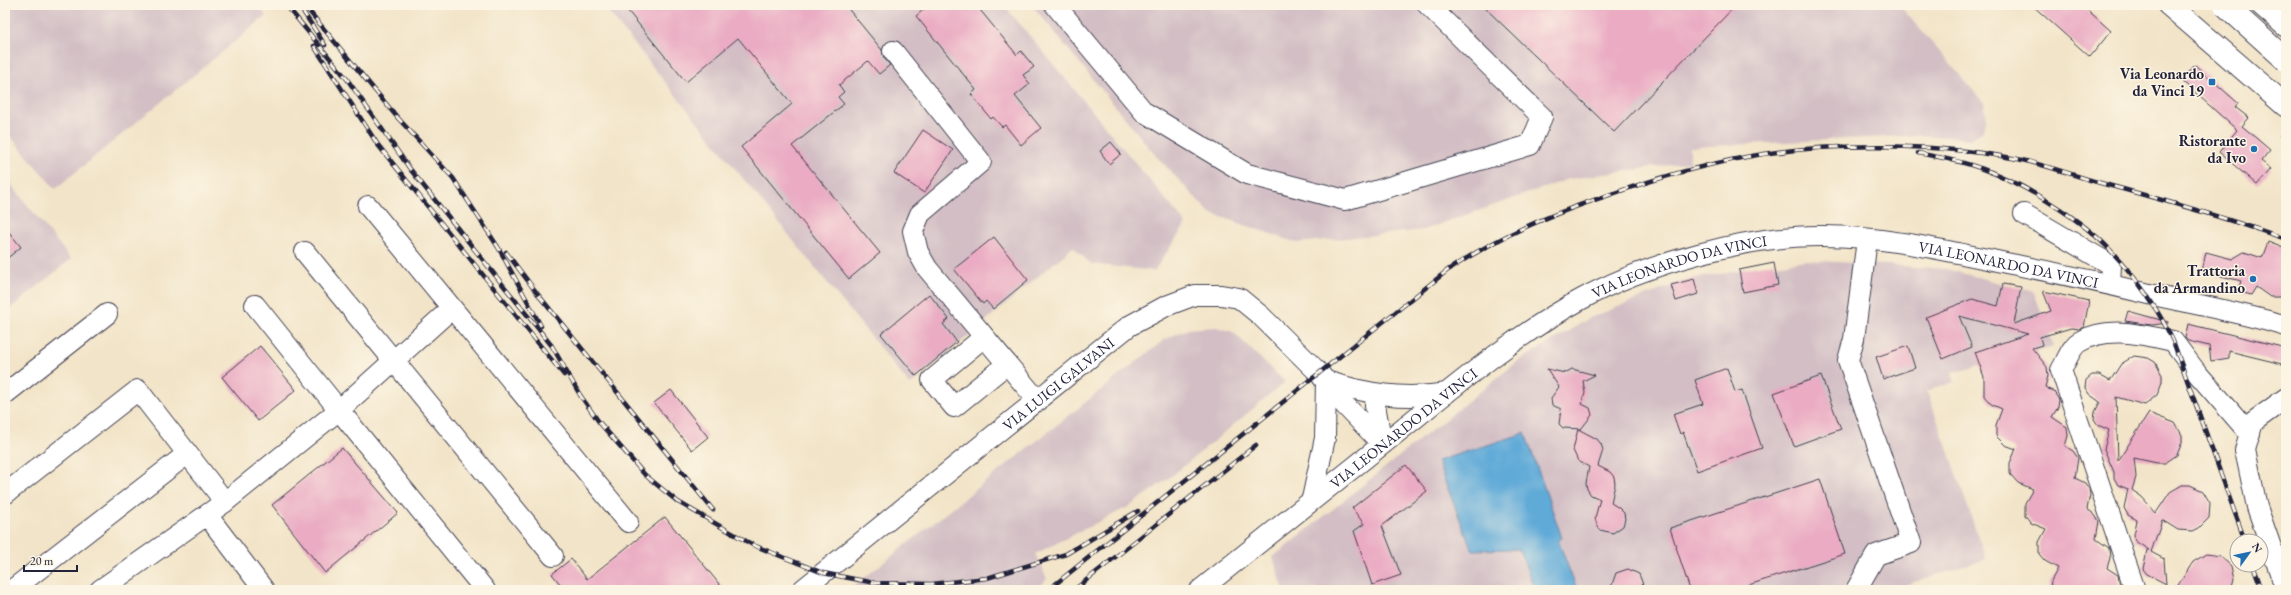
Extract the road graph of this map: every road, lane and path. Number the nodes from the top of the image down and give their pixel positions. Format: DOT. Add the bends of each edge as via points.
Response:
graph roads {
  1 [pos="1055,5"];
  2 [pos="1428,5"];
  3 [pos="2169,5"];
  4 [pos="2225,5"];
  5 [pos="2262,5"];
  6 [pos="2286,26"];
  7 [pos="893,51"];
  8 [pos="2286,60"];
  9 [pos="2286,106"];
  10 [pos="2286,130"];
  11 [pos="2286,142"];
  12 [pos="368,206"];
  13 [pos="2024,214"];
  14 [pos="1867,240"];
  15 [pos="305,252"];
  16 [pos="2110,284"];
  17 [pos="255,305"];
  18 [pos="451,309"];
  19 [pos="2286,313"];
  20 [pos="107,314"];
  21 [pos="2251,316"];
  22 [pos="2286,326"];
  23 [pos="984,337"];
  24 [pos="394,361"];
  25 [pos="1007,364"];
  26 [pos="1326,381"];
  27 [pos="1446,393"];
  28 [pos="5,394"];
  29 [pos="1377,395"];
  30 [pos="2286,398"];
  31 [pos="1038,401"];
  32 [pos="339,410"];
  33 [pos="2250,434"];
  34 [pos="1382,444"];
  35 [pos="187,454"];
  36 [pos="5,494"];
  37 [pos="1312,499"];
  38 [pos="225,502"];
  39 [pos="207,515"];
  40 [pos="628,522"];
  41 [pos="553,556"];
  42 [pos="12,590"];
  43 [pos="100,590"];
  44 [pos="264,590"];
  45 [pos="485,590"];
  46 [pos="802,590"];
  47 [pos="1200,590"];
  48 [pos="1856,590"];
  49 [pos="2135,590"];
  50 [pos="2286,590"];
  1 -- 2 [label="street" via="1144,112 1247,174 1345,200 1530,145 1542,117"];
  3 -- 9 [label="main road"];
  4 -- 8 [label="main road, bridge"];
  5 -- 6 [label="main road"];
  7 -- 23 [label="street" via="981,162 920,214 914,231 918,252 927,268"];
  10 -- 11 [label="path" via="2280,137"];
  12 -- 18 [label="street"];
  13 -- 16 [label="street" via="2112,265"];
  14 -- 16 [label="street, VIA LEONARDO DA VINCI" via="1956,252"];
  14 -- 27 [label="street, VIA LEONARDO DA VINCI" via="1826,236 1776,239 1715,251 1652,268 1580,300 1525,334"];
  14 -- 48 [label="street" via="1854,339 1848,360 1911,543 1876,554"];
  15 -- 24 [label="street"];
  16 -- 21 [label="street, VIA LEONARDO DA VINCI"];
  17 -- 32 [label="street"];
  18 -- 24 [label="street"];
  18 -- 40 [label="street"];
  19 -- 21 [label="street, VIA LEONARDO DA VINCI"];
  20 -- 28 [label="street"];
  21 -- 22 [label="street, VIA LEONARDO DA VINCI"];
  23 -- 25 [label="street"];
  23 -- 25 [label="street" via="932,380 954,407"];
  24 -- 32 [label="street"];
  24 -- 41 [label="street"];
  25 -- 31 [label="street"];
  26 -- 29 [label="street"];
  26 -- 31 [label="street, VIA LUIGI GALVANI" via="1261,316 1239,298 1195,295 1166,306 1129,326"];
  26 -- 34 [label="street, VIA LUIGI GALVANI" via="1340,400"];
  26 -- 37 [label="street" via="1325,438"];
  27 -- 29 [label="street" via="1415,397"];
  27 -- 34 [label="street, VIA LEONARDO DA VINCI"];
  29 -- 34 [label="street" via="1375,405"];
  30 -- 33 [label="street" via="2253,422"];
  31 -- 46 [label="street, VIA LUIGI GALVANI"];
  32 -- 38 [label="street"];
  32 -- 45 [label="street"];
  33 -- 49 [label="street" via="2173,341 2129,332 2099,335 2078,342 2061,370"];
  33 -- 50 [label="street" via="2245,450 2257,507"];
  34 -- 37 [label="street, VIA LEONARDO DA VINCI"];
  35 -- 36 [label="street" via="138,390"];
  35 -- 38 [label="street"];
  35 -- 42 [label="street"];
  37 -- 47 [label="street, VIA LEONARDO DA VINCI"];
  38 -- 39 [label="street"];
  39 -- 43 [label="street"];
  39 -- 44 [label="street"];
}
